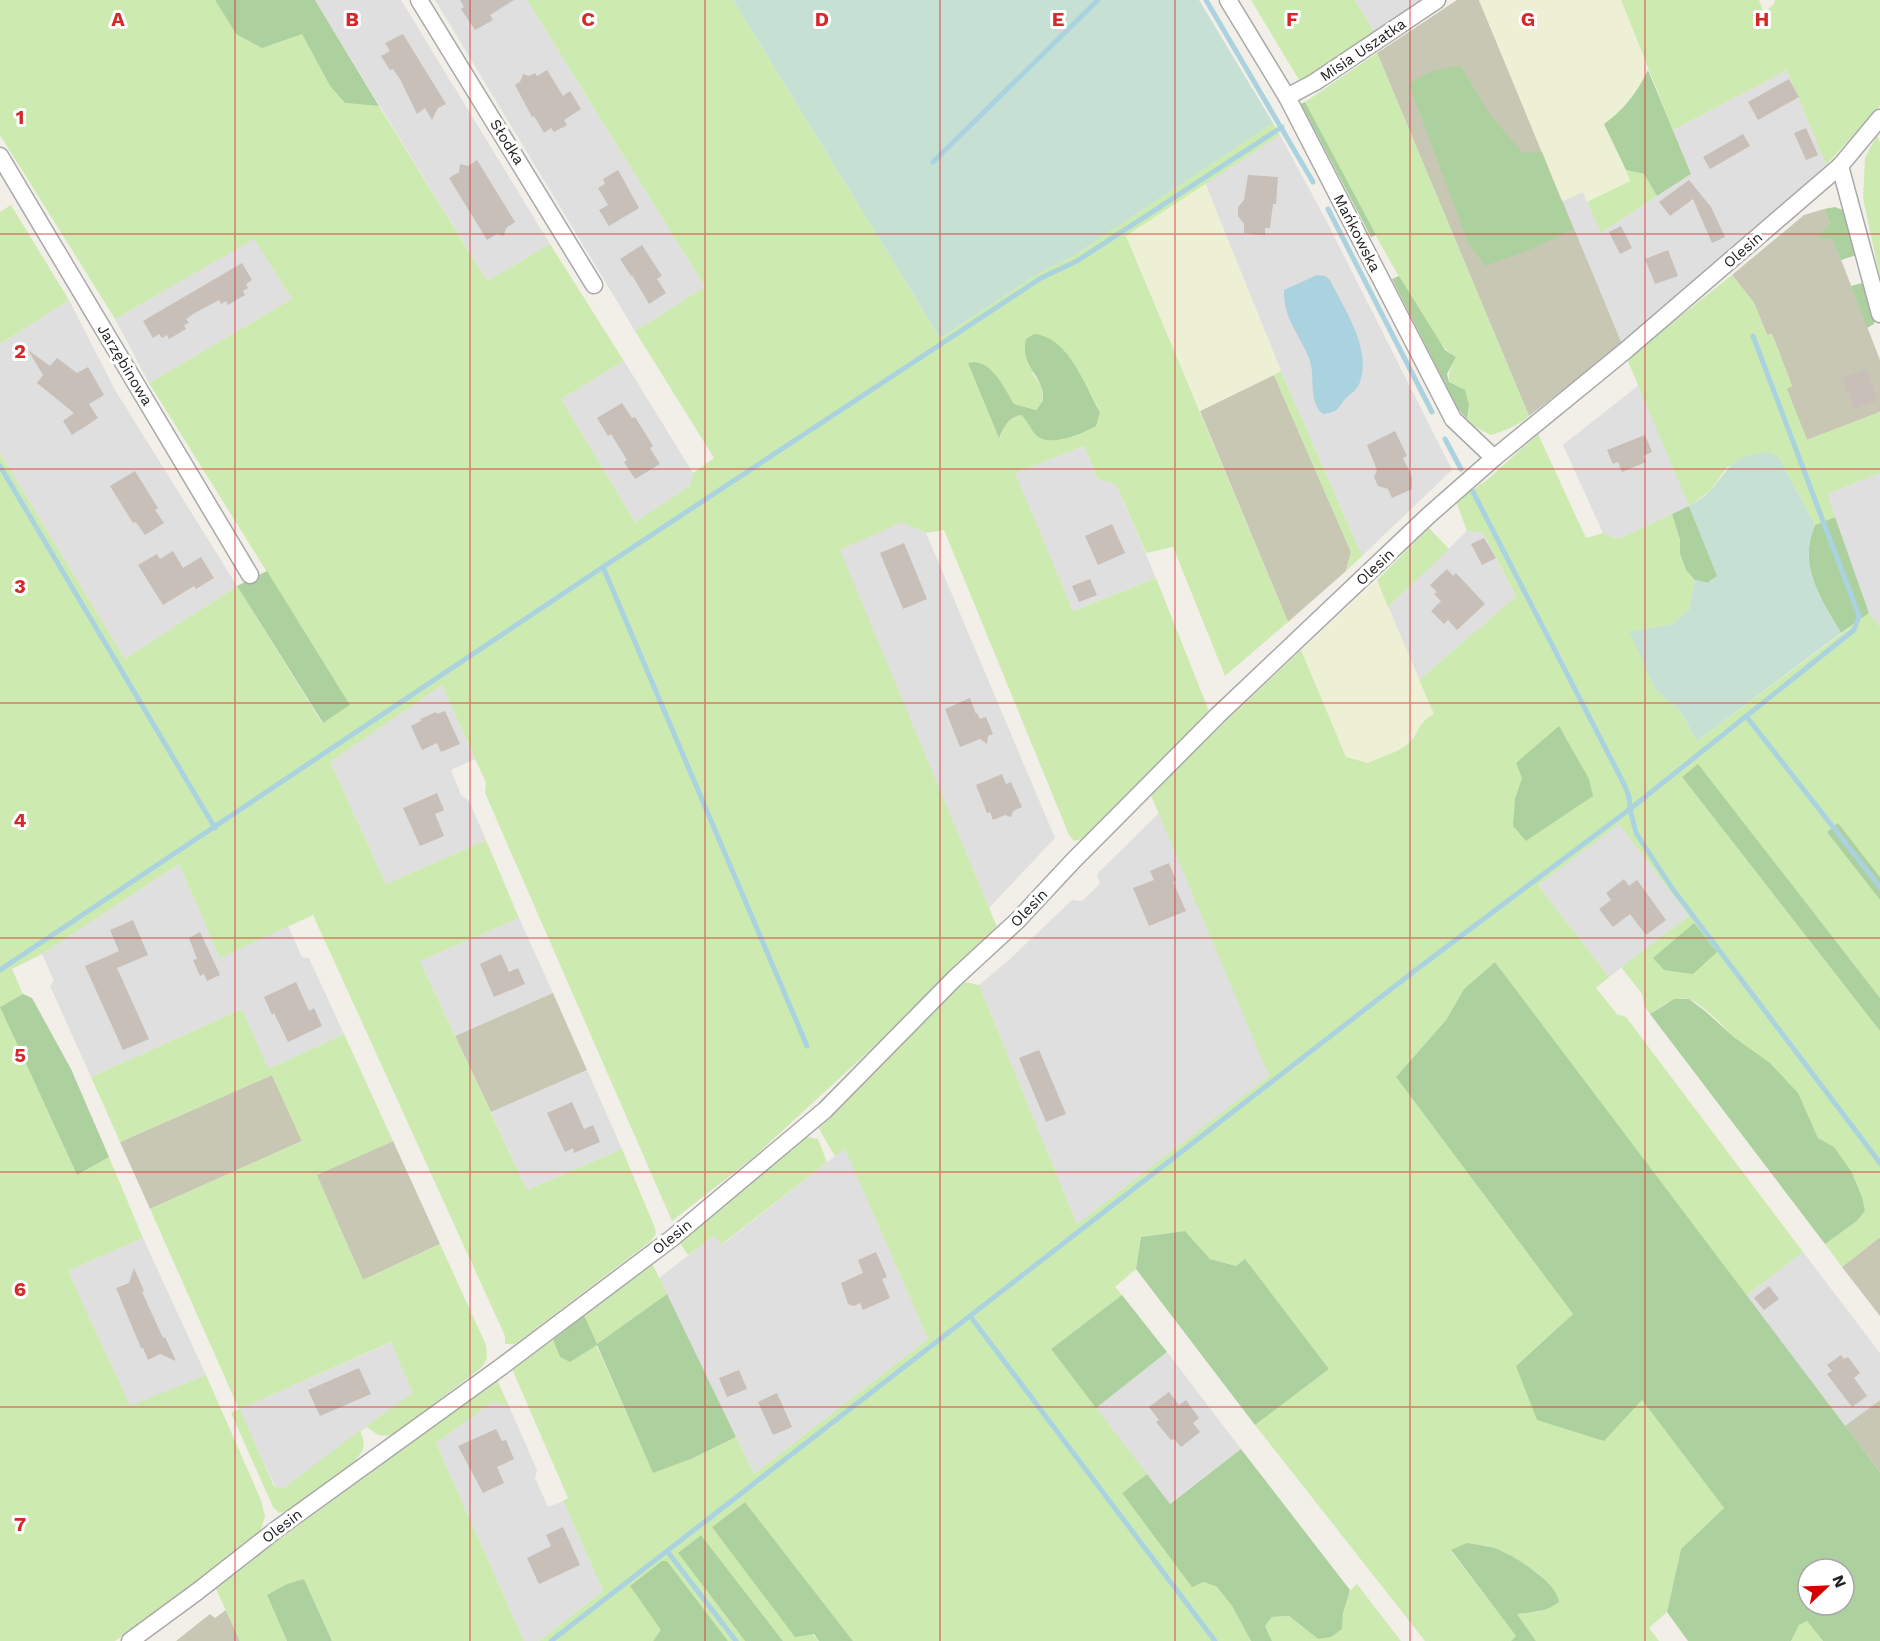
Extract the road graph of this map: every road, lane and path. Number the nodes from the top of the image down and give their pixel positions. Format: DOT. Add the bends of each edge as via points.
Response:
graph roads {
  1 [pos="419,0"];
  2 [pos="1228,0"];
  3 [pos="1437,0"];
  4 [pos="1287,97"];
  5 [pos="1880,118"];
  6 [pos="0,156"];
  7 [pos="1840,166"];
  8 [pos="594,285"];
  9 [pos="1880,314"];
  10 [pos="1494,458"];
  11 [pos="250,575"];
  12 [pos="130,1641"];
  1 -- 8 [label="street, Słodka"];
  2 -- 4 [label="street, Mańkowska"];
  3 -- 4 [label="street, Misia Uszatka"];
  4 -- 10 [label="street, Mańkowska" via="1454,420"];
  5 -- 7 [label="street, Olesin"];
  6 -- 11 [label="street, Jarzębinowa"];
  7 -- 9 [label="street"];
  7 -- 10 [label="street, Olesin"];
  10 -- 12 [label="street, Olesin" via="1217,716 825,1110 671,1239"];
}
